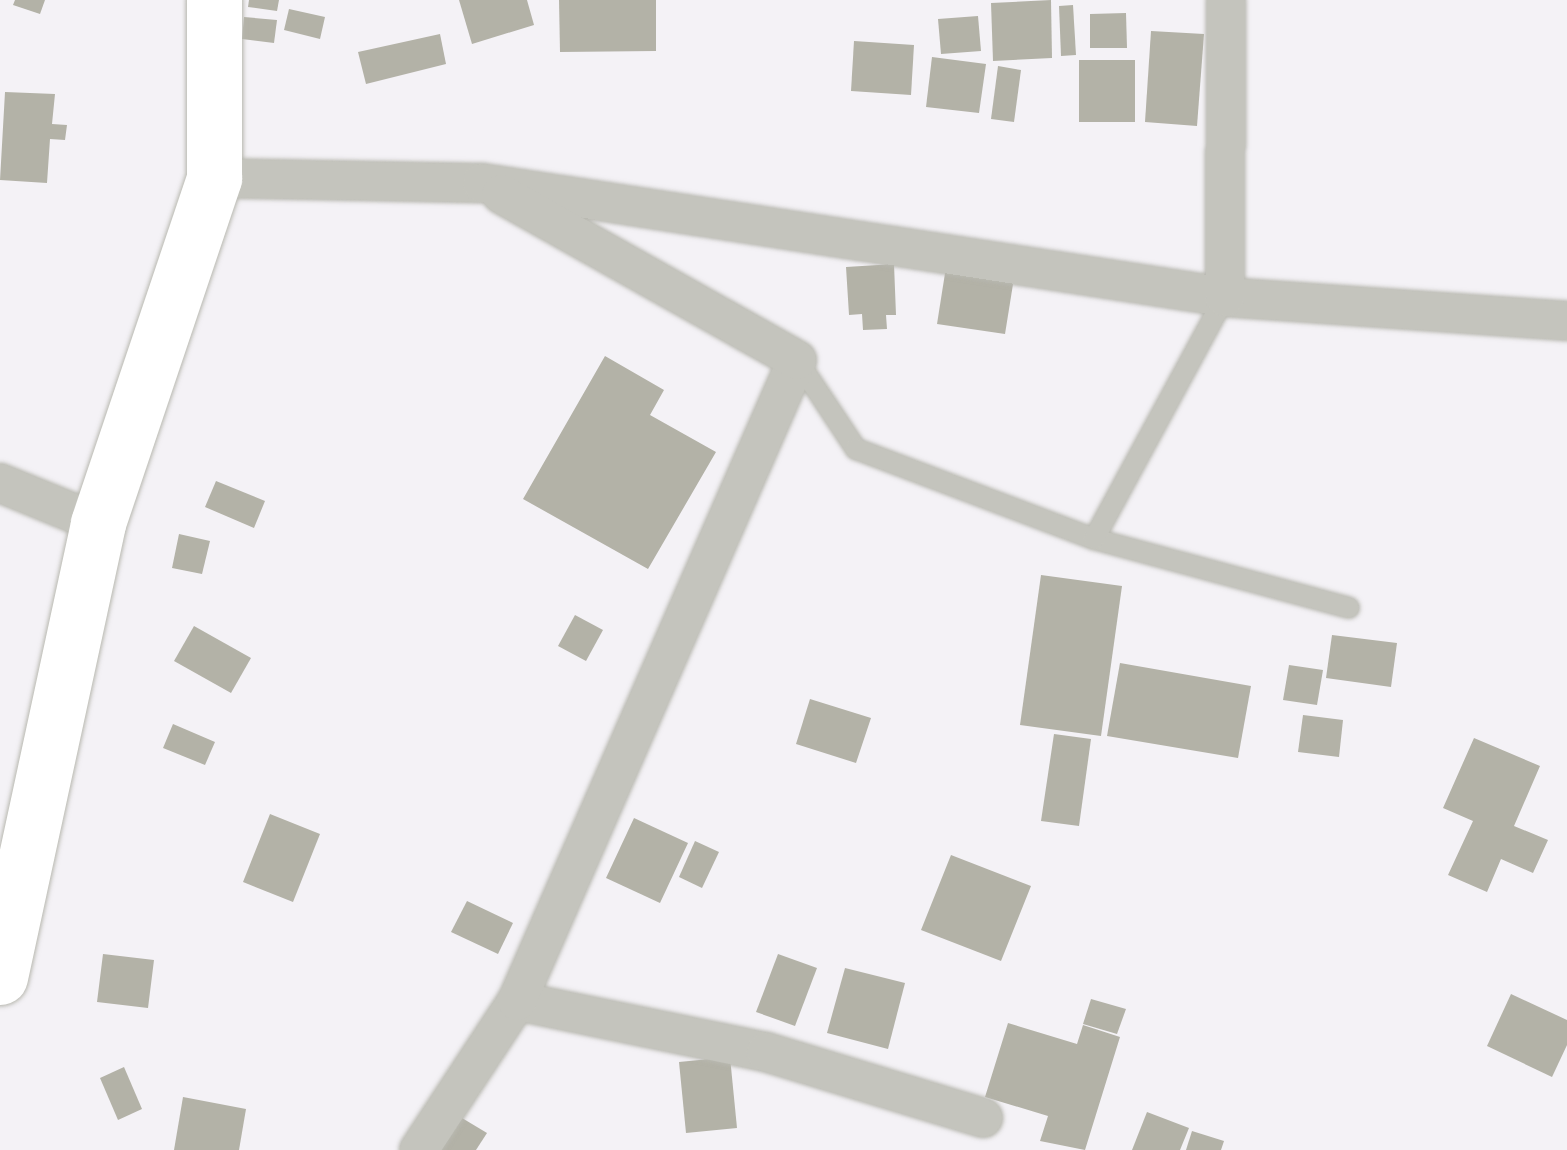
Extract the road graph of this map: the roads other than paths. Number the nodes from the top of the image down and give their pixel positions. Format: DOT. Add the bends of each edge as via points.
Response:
graph roads {
  1 [pos="214,0"];
  2 [pos="1226,0"];
  3 [pos="214,178"];
  4 [pos="482,182"];
  5 [pos="1226,297"];
  6 [pos="1567,321"];
  7 [pos="797,360"];
  8 [pos="0,483"];
  9 [pos="98,523"];
  10 [pos="1094,539"];
  11 [pos="1349,608"];
  12 [pos="0,978"];
  13 [pos="517,1001"];
  14 [pos="983,1118"];
  15 [pos="419,1150"];
  1 -- 3 [label="main road"];
  2 -- 5 [label="street"];
  3 -- 4 [label="street"];
  3 -- 9 [label="main road"];
  4 -- 5 [label="street"];
  4 -- 7 [label="street"];
  5 -- 6 [label="street"];
  5 -- 10 [label="lane"];
  7 -- 10 [label="lane" via="856,449"];
  7 -- 13 [label="street"];
  8 -- 9 [label="street"];
  9 -- 12 [label="main road"];
  10 -- 11 [label="lane"];
  13 -- 14 [label="street" via="766,1052"];
  13 -- 15 [label="street"];
}
